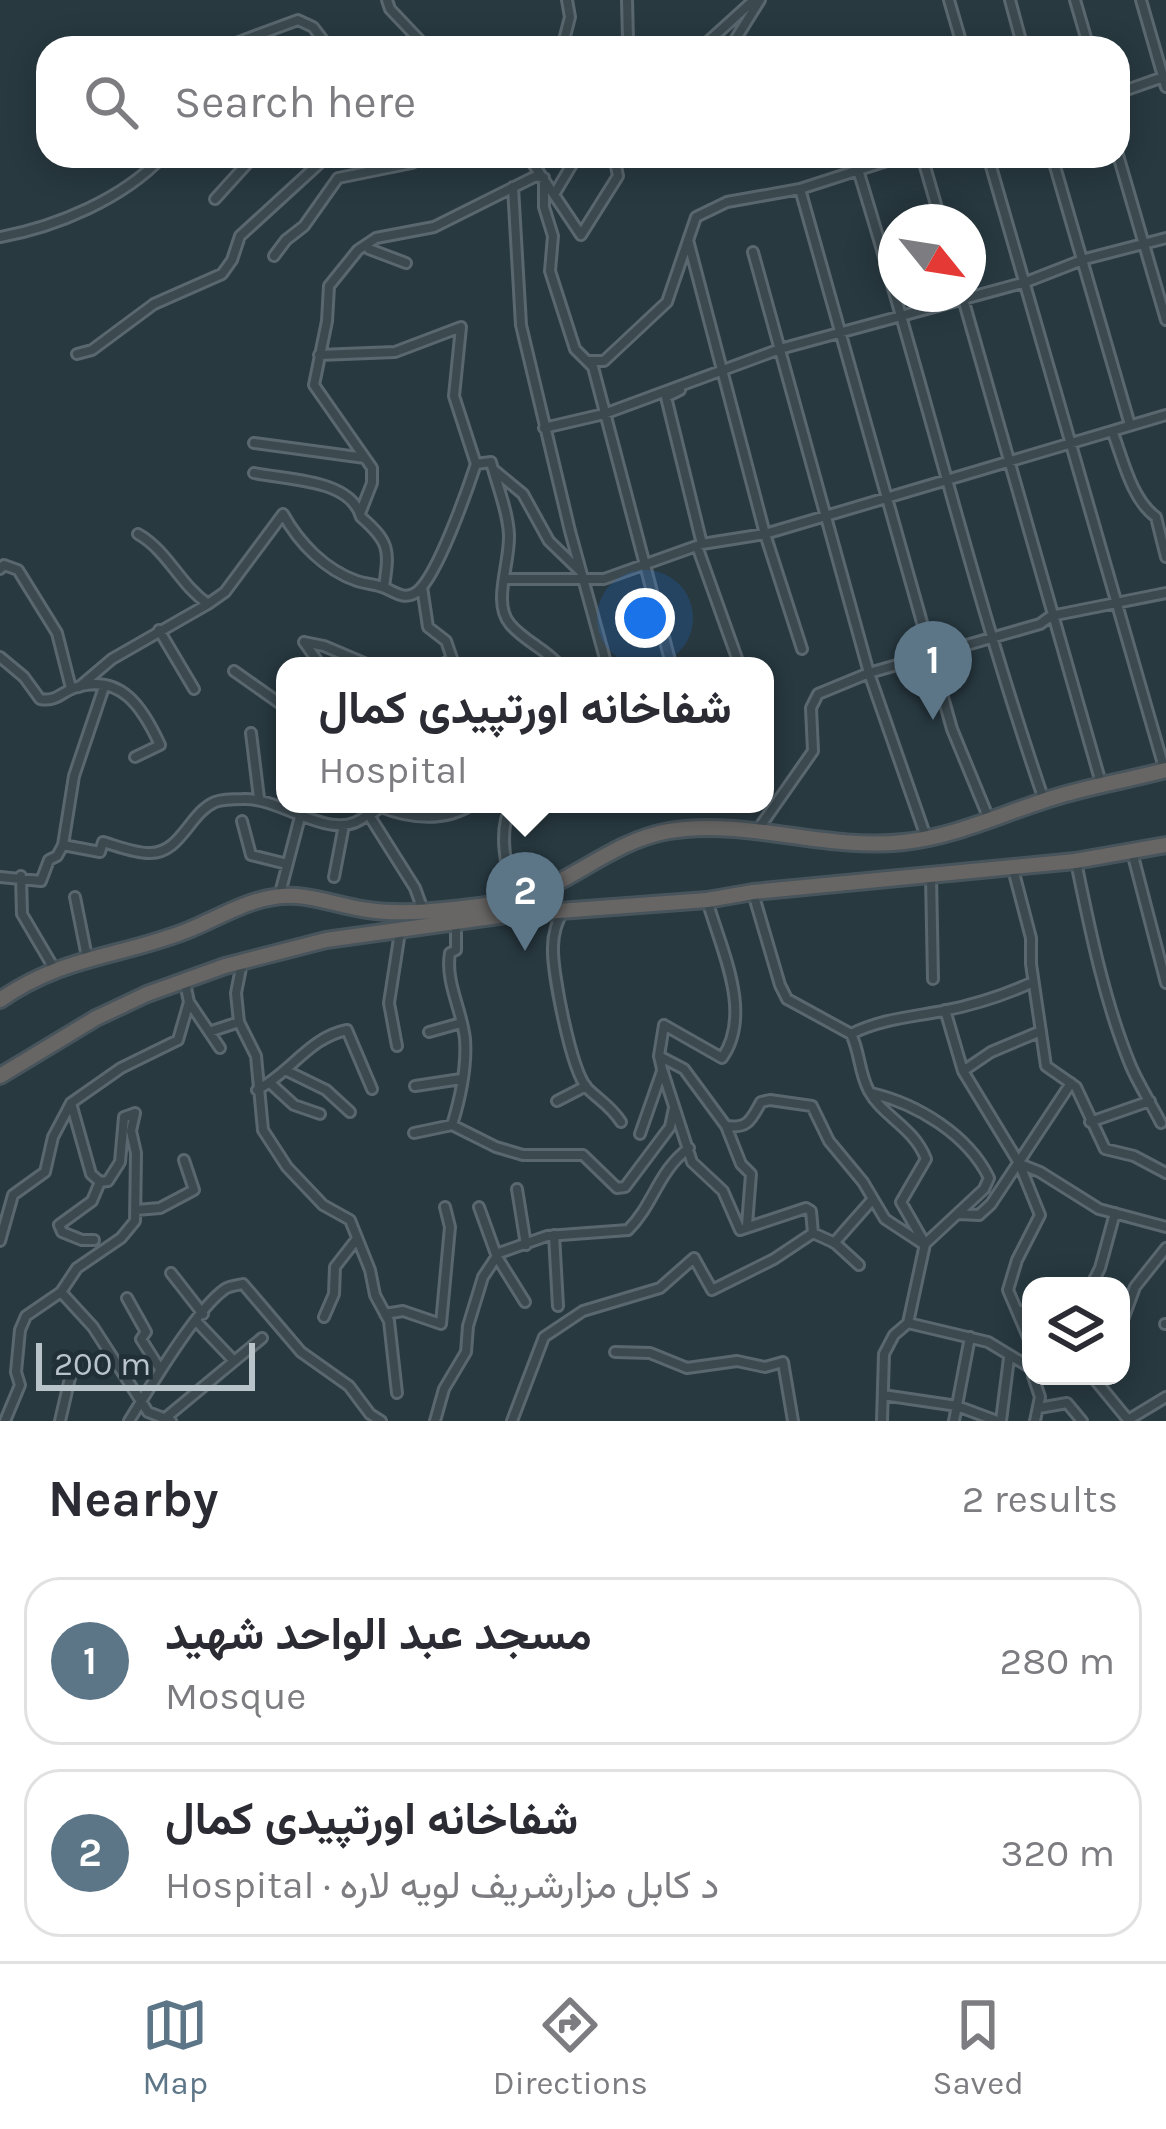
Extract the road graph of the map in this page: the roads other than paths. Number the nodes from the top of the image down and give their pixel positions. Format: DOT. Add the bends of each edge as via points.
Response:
graph roads {
  1 [pos="386,0"];
  2 [pos="567,0"];
  3 [pos="627,0"];
  4 [pos="757,0"];
  5 [pos="949,0"];
  6 [pos="1010,0"];
  7 [pos="1075,0"];
  8 [pos="1142,0"];
  9 [pos="255,36"];
  10 [pos="320,36"];
  11 [pos="416,36"];
  12 [pos="565,36"];
  13 [pos="628,36"];
  14 [pos="715,36"];
  15 [pos="737,36"];
  16 [pos="960,36"];
  17 [pos="1020,36"];
  18 [pos="1086,36"];
  19 [pos="1165,80"];
  20 [pos="1130,90"];
  21 [pos="152,168"];
  22 [pos="243,168"];
  23 [pos="314,168"];
  24 [pos="387,168"];
  25 [pos="537,168"];
  26 [pos="570,168"];
  27 [pos="616,168"];
  28 [pos="864,168"];
  29 [pos="925,168"];
  30 [pos="992,168"];
  31 [pos="1056,168"];
  32 [pos="1122,168"];
  33 [pos="858,170"];
  34 [pos="544,178"];
  35 [pos="513,187"];
  36 [pos="800,189"];
  37 [pos="554,193"];
  38 [pos="215,199"];
  39 [pos="936,204"];
  40 [pos="0,238"];
  41 [pos="1166,238"];
  42 [pos="688,240"];
  43 [pos="367,245"];
  44 [pos="1143,245"];
  45 [pos="753,252"];
  46 [pos="274,256"];
  47 [pos="1085,259"];
  48 [pos="406,263"];
  49 [pos="1026,282"];
  50 [pos="986,291"];
  51 [pos="917,312"];
  52 [pos="966,312"];
  53 [pos="903,317"];
  54 [pos="1166,320"];
  55 [pos="842,334"];
  56 [pos="780,349"];
  57 [pos="77,354"];
  58 [pos="319,355"];
  59 [pos="589,361"];
  60 [pos="721,368"];
  61 [pos="689,381"];
  62 [pos="604,414"];
  63 [pos="1166,415"];
  64 [pos="1130,425"];
  65 [pos="544,428"];
  66 [pos="1113,433"];
  67 [pos="254,443"];
  68 [pos="1069,444"];
  69 [pos="367,458"];
  70 [pos="476,464"];
  71 [pos="1007,464"];
  72 [pos="493,470"];
  73 [pos="254,473"];
  74 [pos="946,481"];
  75 [pos="887,498"];
  76 [pos="361,511"];
  77 [pos="826,514"];
  78 [pos="138,534"];
  79 [pos="765,534"];
  80 [pos="699,545"];
  81 [pos="1166,556"];
  82 [pos="643,568"];
  83 [pos="0,569"];
  84 [pos="583,577"];
  85 [pos="507,579"];
  86 [pos="384,587"];
  87 [pos="422,587"];
  88 [pos="1166,592"];
  89 [pos="208,604"];
  90 [pos="1115,604"];
  91 [pos="1052,616"];
  92 [pos="159,630"];
  93 [pos="992,637"];
  94 [pos="802,649"];
  95 [pos="930,655"];
  96 [pos="0,657"];
  97 [pos="315,657"];
  98 [pos="350,657"];
  99 [pos="452,657"];
  100 [pos="550,657"];
  101 [pos="605,657"];
  102 [pos="669,657"];
  103 [pos="737,657"];
  104 [pos="234,671"];
  105 [pos="869,673"];
  106 [pos="104,687"];
  107 [pos="75,688"];
  108 [pos="194,689"];
  109 [pos="276,701"];
  110 [pos="251,733"];
  111 [pos="135,757"];
  112 [pos="1166,771"];
  113 [pos="1101,784"];
  114 [pos="259,799"];
  115 [pos="1044,800"];
  116 [pos="276,805"];
  117 [pos="774,806"];
  118 [pos="301,813"];
  119 [pos="371,813"];
  120 [pos="396,813"];
  121 [pos="446,813"];
  122 [pos="453,813"];
  123 [pos="507,813"];
  124 [pos="769,813"];
  125 [pos="368,815"];
  126 [pos="446,816"];
  127 [pos="990,819"];
  128 [pos="242,821"];
  129 [pos="344,825"];
  130 [pos="756,832"];
  131 [pos="927,839"];
  132 [pos="63,845"];
  133 [pos="1166,845"];
  134 [pos="1132,850"];
  135 [pos="1076,861"];
  136 [pos="287,864"];
  137 [pos="1012,867"];
  138 [pos="21,876"];
  139 [pos="931,876"];
  140 [pos="0,877"];
  141 [pos="334,877"];
  142 [pos="548,890"];
  143 [pos="753,892"];
  144 [pos="75,897"];
  145 [pos="279,897"];
  146 [pos="517,899"];
  147 [pos="707,900"];
  148 [pos="557,909"];
  149 [pos="423,910"];
  150 [pos="456,922"];
  151 [pos="400,930"];
  152 [pos="87,957"];
  153 [pos="242,961"];
  154 [pos="55,970"];
  155 [pos="933,979"];
  156 [pos="0,980"];
  157 [pos="185,981"];
  158 [pos="1034,982"];
  159 [pos="1166,983"];
  160 [pos="4,997"];
  161 [pos="189,1002"];
  162 [pos="945,1010"];
  163 [pos="239,1022"];
  164 [pos="461,1023"];
  165 [pos="1042,1031"];
  166 [pos="209,1032"];
  167 [pos="429,1033"];
  168 [pos="851,1034"];
  169 [pos="397,1046"];
  170 [pos="220,1048"];
  171 [pos="659,1056"];
  172 [pos="662,1069"];
  173 [pos="285,1070"];
  174 [pos="963,1071"];
  175 [pos="0,1076"];
  176 [pos="462,1079"];
  177 [pos="270,1083"];
  178 [pos="1070,1084"];
  179 [pos="415,1086"];
  180 [pos="586,1086"];
  181 [pos="372,1089"];
  182 [pos="256,1090"];
  183 [pos="869,1093"];
  184 [pos="557,1101"];
  185 [pos="1150,1101"];
  186 [pos="71,1102"];
  187 [pos="674,1106"];
  188 [pos="350,1112"];
  189 [pos="320,1114"];
  190 [pos="621,1121"];
  191 [pos="1090,1122"];
  192 [pos="1161,1123"];
  193 [pos="452,1125"];
  194 [pos="726,1126"];
  195 [pos="414,1132"];
  196 [pos="640,1134"];
  197 [pos="689,1148"];
  198 [pos="184,1160"];
  199 [pos="1019,1163"];
  200 [pos="1166,1173"];
  201 [pos="100,1182"];
  202 [pos="517,1189"];
  203 [pos="873,1198"];
  204 [pos="445,1207"];
  205 [pos="479,1207"];
  206 [pos="136,1210"];
  207 [pos="1115,1213"];
  208 [pos="958,1214"];
  209 [pos="747,1225"];
  210 [pos="1166,1227"];
  211 [pos="813,1233"];
  212 [pos="554,1235"];
  213 [pos="0,1240"];
  214 [pos="94,1240"];
  215 [pos="356,1240"];
  216 [pos="834,1243"];
  217 [pos="925,1244"];
  218 [pos="526,1245"];
  219 [pos="1166,1248"];
  220 [pos="497,1257"];
  221 [pos="859,1265"];
  222 [pos="171,1273"];
  223 [pos="1096,1277"];
  224 [pos="61,1292"];
  225 [pos="128,1298"];
  226 [pos="1130,1301"];
  227 [pos="525,1302"];
  228 [pos="558,1306"];
  229 [pos="1022,1311"];
  230 [pos="1018,1312"];
  231 [pos="385,1314"];
  232 [pos="324,1317"];
  233 [pos="200,1318"];
  234 [pos="1022,1322"];
  235 [pos="908,1324"];
  236 [pos="970,1337"];
  237 [pos="262,1338"];
  238 [pos="615,1352"];
  239 [pos="1009,1358"];
  240 [pos="234,1361"];
  241 [pos="1022,1365"];
  242 [pos="160,1369"];
  243 [pos="70,1378"];
  244 [pos="1036,1385"];
  245 [pos="1100,1385"];
  246 [pos="397,1393"];
  247 [pos="883,1395"];
  248 [pos="1166,1396"];
  249 [pos="142,1400"];
  250 [pos="957,1406"];
  251 [pos="1039,1408"];
  252 [pos="1129,1420"];
  253 [pos="5,1421"];
  254 [pos="60,1421"];
  255 [pos="129,1421"];
  256 [pos="166,1421"];
  257 [pos="381,1421"];
  258 [pos="434,1421"];
  259 [pos="512,1421"];
  260 [pos="793,1421"];
  261 [pos="882,1421"];
  262 [pos="954,1421"];
  263 [pos="999,1421"];
  264 [pos="1036,1421"];
  265 [pos="1082,1421"];
  1 -- 11 [label="street"];
  2 -- 12 [label="street"];
  3 -- 13 [label="street"];
  4 -- 14 [label="street"];
  4 -- 15 [label="street"];
  5 -- 16 [label="street"];
  6 -- 17 [label="street"];
  7 -- 18 [label="street"];
  8 -- 19 [label="street"];
  9 -- 10 [label="street" via="298,20"];
  19 -- 20 [label="street"];
  21 -- 40 [label="street" via="37,230"];
  22 -- 38 [label="street"];
  23 -- 57 [label="street" via="240,236 222,274 154,304"];
  24 -- 46 [label="street" via="338,178"];
  25 -- 34 [label="street"];
  26 -- 37 [label="street"];
  27 -- 37 [label="street" via="580,235"];
  28 -- 33 [label="street"];
  29 -- 39 [label="street"];
  30 -- 49 [label="street"];
  31 -- 47 [label="street"];
  32 -- 44 [label="street"];
  33 -- 36 [label="street"];
  33 -- 53 [label="street"];
  34 -- 35 [label="street"];
  34 -- 37 [label="street"];
  34 -- 59 [label="street" via="550,271 575,350"];
  35 -- 43 [label="street" via="434,227"];
  35 -- 65 [label="street" via="521,326"];
  36 -- 42 [label="street" via="709,210 696,217"];
  36 -- 55 [label="street"];
  41 -- 44 [label="street"];
  42 -- 59 [label="street" via="667,302 604,361"];
  42 -- 60 [label="street"];
  43 -- 48 [label="street"];
  43 -- 58 [label="street" via="329,286"];
  44 -- 47 [label="street"];
  44 -- 54 [label="street"];
  45 -- 56 [label="street"];
  47 -- 49 [label="street"];
  47 -- 64 [label="street"];
  49 -- 50 [label="street"];
  49 -- 68 [label="street"];
  51 -- 53 [label="street"];
  52 -- 71 [label="street"];
  53 -- 55 [label="street"];
  53 -- 74 [label="street"];
  55 -- 56 [label="street"];
  55 -- 75 [label="street"];
  56 -- 60 [label="street"];
  56 -- 77 [label="street"];
  58 -- 69 [label="street" via="314,385"];
  58 -- 70 [label="street" via="395,352 461,327 454,395"];
  59 -- 62 [label="street"];
  60 -- 61 [label="street"];
  60 -- 79 [label="street"];
  61 -- 62 [label="street"];
  61 -- 80 [label="street" via="666,397"];
  62 -- 65 [label="street"];
  62 -- 82 [label="street"];
  63 -- 64 [label="street"];
  64 -- 66 [label="street"];
  65 -- 84 [label="street"];
  66 -- 68 [label="street"];
  66 -- 81 [label="street" via="1156,517"];
  67 -- 69 [label="street"];
  68 -- 71 [label="street"];
  68 -- 90 [label="street"];
  69 -- 76 [label="street" via="372,483"];
  70 -- 72 [label="street" via="490,462"];
  70 -- 87 [label="street"];
  71 -- 74 [label="street"];
  71 -- 91 [label="street"];
  72 -- 84 [label="street" via="523,494 548,541"];
  72 -- 85 [label="street" via="509,529"];
  73 -- 76 [label="street" via="332,488"];
  74 -- 75 [label="street"];
  74 -- 93 [label="street"];
  75 -- 77 [label="street"];
  75 -- 95 [label="street"];
  76 -- 86 [label="street" via="388,553"];
  77 -- 79 [label="street"];
  77 -- 105 [label="street"];
  78 -- 89 [label="street"];
  79 -- 80 [label="street"];
  79 -- 94 [label="street"];
  80 -- 82 [label="street"];
  80 -- 103 [label="street"];
  82 -- 84 [label="street"];
  82 -- 102 [label="street"];
  83 -- 107 [label="street" via="18,570 57,633"];
  84 -- 85 [label="street"];
  84 -- 101 [label="street"];
  85 -- 100 [label="street" via="500,600 508,622"];
  86 -- 87 [label="street" via="400,596"];
  86 -- 89 [label="street" via="321,560 283,514"];
  87 -- 99 [label="street" via="428,627 446,640"];
  88 -- 90 [label="street"];
  89 -- 92 [label="street"];
  90 -- 91 [label="street"];
  90 -- 112 [label="street"];
  91 -- 93 [label="street"];
  91 -- 113 [label="street"];
  92 -- 107 [label="street"];
  92 -- 108 [label="street"];
  93 -- 95 [label="street"];
  93 -- 115 [label="street"];
  95 -- 105 [label="street"];
  95 -- 127 [label="street"];
  96 -- 107 [label="street" via="40,699"];
  97 -- 98 [label="street" via="304,642"];
  104 -- 109 [label="street"];
  105 -- 117 [label="street" via="818,694 813,751"];
  105 -- 131 [label="street"];
  106 -- 107 [label="street"];
  106 -- 111 [label="street" via="130,696 160,745"];
  106 -- 132 [label="street" via="82,746"];
  110 -- 114 [label="street"];
  112 -- 113 [label="highway"];
  113 -- 115 [label="highway"];
  114 -- 116 [label="street"];
  114 -- 132 [label="street" via="216,802 153,854 103,842 100,852"];
  115 -- 127 [label="highway"];
  118 -- 129 [label="street"];
  118 -- 136 [label="street"];
  119 -- 125 [label="street"];
  120 -- 126 [label="street"];
  121 -- 126 [label="street"];
  122 -- 126 [label="street"];
  123 -- 146 [label="street" via="506,861"];
  124 -- 130 [label="street"];
  125 -- 129 [label="street"];
  125 -- 149 [label="street"];
  127 -- 131 [label="highway"];
  128 -- 136 [label="street" via="251,855"];
  129 -- 141 [label="street"];
  130 -- 131 [label="highway" via="847,844"];
  130 -- 142 [label="highway" via="706,828 641,837"];
  132 -- 138 [label="street" via="40,881"];
  133 -- 134 [label="highway"];
  134 -- 135 [label="highway"];
  134 -- 159 [label="street"];
  135 -- 137 [label="highway"];
  135 -- 185 [label="street" via="1113,1012"];
  136 -- 145 [label="street"];
  137 -- 139 [label="highway"];
  137 -- 158 [label="street"];
  138 -- 140 [label="street"];
  138 -- 154 [label="street" via="22,914"];
  139 -- 143 [label="highway"];
  139 -- 155 [label="street"];
  142 -- 146 [label="highway"];
  142 -- 148 [label="street"];
  143 -- 147 [label="highway"];
  143 -- 168 [label="street" via="788,999"];
  144 -- 152 [label="street"];
  145 -- 149 [label="highway"];
  145 -- 152 [label="highway"];
  146 -- 149 [label="highway"];
  147 -- 148 [label="highway"];
  147 -- 171 [label="street" via="737,991 728,1049 722,1058 664,1025"];
  148 -- 150 [label="highway"];
  148 -- 180 [label="street" via="552,953"];
  150 -- 151 [label="highway"];
  150 -- 164 [label="street" via="448,961"];
  151 -- 153 [label="highway"];
  151 -- 169 [label="street" via="389,1003"];
  152 -- 154 [label="highway"];
  153 -- 157 [label="highway"];
  153 -- 163 [label="street"];
  154 -- 160 [label="highway"];
  156 -- 160 [label="street"];
  157 -- 161 [label="street"];
  157 -- 175 [label="highway" via="96,1018"];
  158 -- 162 [label="street"];
  158 -- 165 [label="street"];
  161 -- 166 [label="street"];
  161 -- 186 [label="street" via="178,1040"];
  162 -- 168 [label="street"];
  162 -- 174 [label="street"];
  163 -- 166 [label="street"];
  163 -- 182 [label="street" via="256,1056"];
  164 -- 167 [label="street"];
  164 -- 176 [label="street"];
  165 -- 174 [label="street"];
  165 -- 178 [label="street" via="1046,1066"];
  166 -- 170 [label="street"];
  168 -- 183 [label="street"];
  171 -- 172 [label="street"];
  171 -- 194 [label="street" via="684,1069"];
  172 -- 187 [label="street"];
  172 -- 196 [label="street"];
  173 -- 177 [label="street"];
  173 -- 181 [label="street" via="323,1037 347,1030"];
  173 -- 188 [label="street"];
  174 -- 199 [label="street"];
  176 -- 179 [label="street"];
  176 -- 193 [label="street"];
  177 -- 182 [label="street"];
  177 -- 189 [label="street" via="294,1105"];
  178 -- 191 [label="street"];
  178 -- 199 [label="street"];
  180 -- 184 [label="street"];
  180 -- 190 [label="street"];
  182 -- 215 [label="street" via="263,1130 287,1167 322,1205 350,1220"];
  183 -- 208 [label="street" via="930,1119 980,1159 989,1178"];
  183 -- 217 [label="street" via="909,1129 926,1159 902,1202"];
  185 -- 191 [label="street"];
  185 -- 192 [label="street"];
  186 -- 201 [label="street"];
  186 -- 213 [label="street" via="44,1172 13,1195"];
  187 -- 193 [label="street" via="670,1127 628,1185 617,1188 583,1155 509,1152"];
  187 -- 197 [label="street"];
  191 -- 200 [label="street" via="1105,1149"];
  193 -- 195 [label="street"];
  194 -- 203 [label="street" via="749,1124 760,1102 812,1106"];
  194 -- 209 [label="street" via="751,1174"];
  197 -- 209 [label="street" via="740,1230"];
  197 -- 212 [label="street" via="628,1230"];
  198 -- 206 [label="street" via="194,1190"];
  199 -- 207 [label="street"];
  199 -- 208 [label="street" via="979,1215"];
  199 -- 230 [label="street" via="1040,1215 1009,1279"];
  201 -- 206 [label="street" via="120,1162 124,1117 134,1113"];
  201 -- 214 [label="street" via="92,1201 55,1225"];
  202 -- 218 [label="street"];
  203 -- 216 [label="street"];
  203 -- 217 [label="street" via="894,1228"];
  204 -- 231 [label="street" via="451,1227 441,1325 403,1311"];
  205 -- 220 [label="street"];
  206 -- 224 [label="street" via="121,1238 77,1268"];
  207 -- 210 [label="street"];
  207 -- 223 [label="street"];
  208 -- 217 [label="street"];
  209 -- 211 [label="street" via="806,1208"];
  211 -- 216 [label="street"];
  211 -- 259 [label="street" via="712,1290 694,1258 660,1288 562,1323 544,1337"];
  212 -- 218 [label="street"];
  212 -- 228 [label="street"];
  215 -- 231 [label="street"];
  215 -- 232 [label="street" via="334,1268"];
  216 -- 221 [label="street"];
  217 -- 235 [label="street"];
  218 -- 220 [label="street"];
  219 -- 226 [label="street"];
  220 -- 227 [label="street"];
  220 -- 258 [label="street"];
  222 -- 233 [label="street"];
  224 -- 249 [label="street"];
  224 -- 253 [label="street" via="26,1316 20,1385"];
  225 -- 242 [label="street"];
  229 -- 230 [label="street"];
  230 -- 234 [label="street"];
  231 -- 246 [label="street"];
  233 -- 240 [label="street"];
  233 -- 242 [label="street"];
  233 -- 257 [label="street" via="226,1288 243,1284 301,1352"];
  235 -- 236 [label="street"];
  235 -- 247 [label="street" via="884,1354"];
  236 -- 239 [label="street"];
  236 -- 250 [label="street"];
  237 -- 240 [label="street"];
  238 -- 260 [label="street" via="687,1368 783,1362"];
  239 -- 241 [label="street"];
  239 -- 263 [label="street"];
  240 -- 256 [label="street"];
  242 -- 249 [label="street"];
  243 -- 254 [label="street"];
  244 -- 251 [label="street"];
  245 -- 252 [label="street"];
  247 -- 250 [label="street"];
  247 -- 261 [label="street"];
  248 -- 252 [label="street"];
  249 -- 255 [label="street"];
  249 -- 256 [label="street"];
  250 -- 262 [label="street"];
  250 -- 263 [label="street"];
  251 -- 264 [label="street"];
  251 -- 265 [label="street" via="1067,1403"];
}
